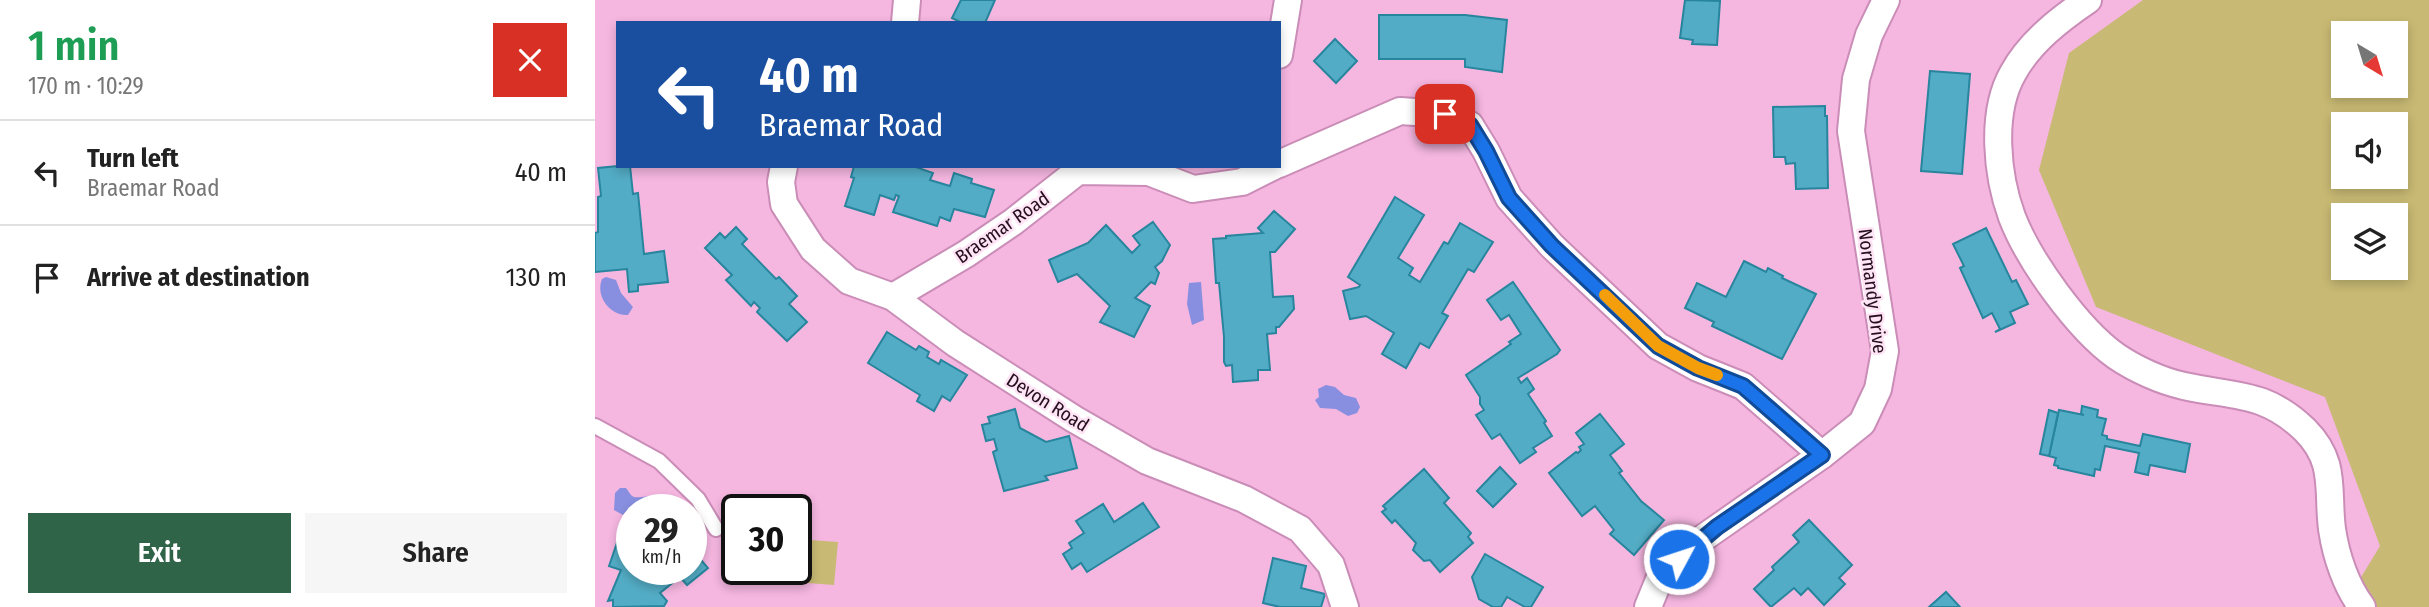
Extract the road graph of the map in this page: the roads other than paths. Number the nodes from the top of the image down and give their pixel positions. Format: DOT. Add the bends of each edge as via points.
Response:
graph roads {
  1 [pos="907,0"];
  2 [pos="1288,0"];
  3 [pos="1886,0"];
  4 [pos="2088,0"];
  5 [pos="905,21"];
  6 [pos="1281,43"];
  7 [pos="1281,163"];
  8 [pos="784,168"];
  9 [pos="1270,168"];
  10 [pos="1077,169"];
  11 [pos="893,297"];
  12 [pos="595,426"];
  13 [pos="1822,455"];
  14 [pos="716,529"];
  15 [pos="1345,607"];
  16 [pos="1648,607"];
  17 [pos="2362,607"];
  1 -- 5 [label="street"];
  2 -- 6 [label="street"];
  3 -- 13 [label="street, Normandy Drive" via="1856,79 1851,131 1885,351 1878,388 1863,424"];
  4 -- 17 [label="street" via="2033,45 2012,74 1998,135 2000,175 2013,218 2073,315 2115,355 2182,386 2232,392 2277,407 2307,432 2326,462 2332,529 2342,568"];
  7 -- 13 [label="street" via="1400,111 1445,114 1470,125 1509,198 1600,292 1658,346 1743,386"];
  8 -- 11 [label="street, Devon Road" via="784,204 813,249 849,281"];
  9 -- 10 [label="street, Braemar Road" via="1242,182 1192,189 1149,172"];
  10 -- 11 [label="street, Braemar Road" via="1013,222"];
  11 -- 15 [label="street, Devon Road" via="955,343 1147,461 1244,499 1300,529 1331,565"];
  12 -- 14 [label="lane" via="659,461 698,499"];
  13 -- 16 [label="street, Normandy Drive" via="1696,543 1661,575"];
}
